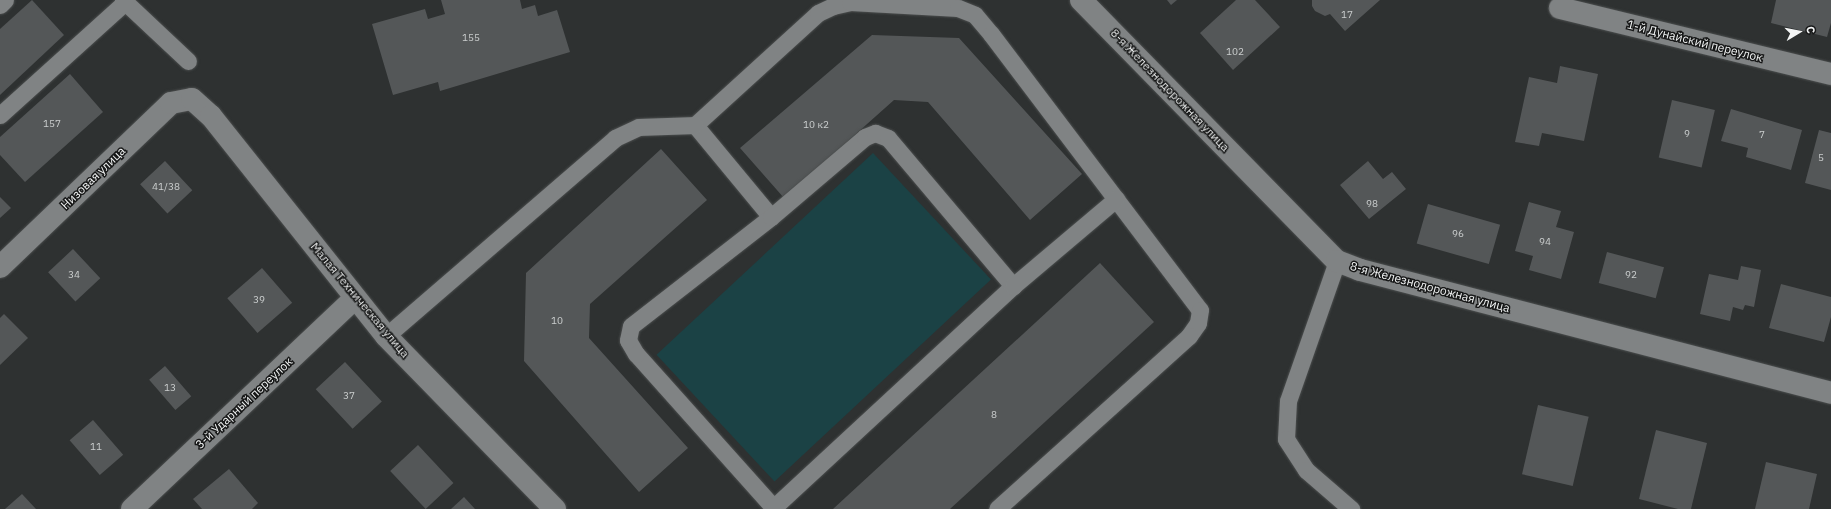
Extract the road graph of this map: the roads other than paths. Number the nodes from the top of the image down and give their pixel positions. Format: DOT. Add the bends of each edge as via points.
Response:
graph roads {
  1 [pos="5,0"];
  2 [pos="1081,0"];
  3 [pos="124,1"];
  4 [pos="0,5"];
  5 [pos="1560,8"];
  6 [pos="188,61"];
  7 [pos="1831,74"];
  8 [pos="192,99"];
  9 [pos="0,115"];
  10 [pos="695,125"];
  11 [pos="1116,199"];
  12 [pos="771,217"];
  13 [pos="1337,261"];
  14 [pos="0,267"];
  15 [pos="1013,286"];
  16 [pos="355,298"];
  17 [pos="386,336"];
  18 [pos="1831,393"];
  19 [pos="773,508"];
  20 [pos="132,509"];
  21 [pos="555,509"];
  22 [pos="997,509"];
  23 [pos="1351,509"];
  1 -- 4 [label="lane"];
  2 -- 13 [label="street, 8-я Железнодорожная улица"];
  3 -- 6 [label="lane"];
  3 -- 9 [label="lane"];
  5 -- 7 [label="street, 1-й Дунайский переулок"];
  8 -- 14 [label="street, Низовая улица" via="172,103"];
  8 -- 16 [label="street, Малая Техническая улица" via="211,116"];
  10 -- 11 [label="lane" via="818,14 833,6 850,2 958,8 975,15 992,34"];
  10 -- 12 [label="lane"];
  10 -- 17 [label="lane" via="639,127 615,138"];
  11 -- 15 [label="lane"];
  11 -- 22 [label="lane" via="1200,310 1198,323 1189,336"];
  12 -- 15 [label="lane" via="865,137 875,133 888,138"];
  12 -- 19 [label="lane" via="631,326 628,340 636,354"];
  13 -- 18 [label="street, 8-я Железнодорожная улица" via="1360,270"];
  13 -- 23 [label="lane" via="1288,402 1286,439 1306,470"];
  15 -- 19 [label="lane"];
  16 -- 17 [label="street, Малая Техническая улица"];
  16 -- 20 [label="street, 3-й Ударный переулок"];
  17 -- 21 [label="street, Малая Техническая улица"];
}
